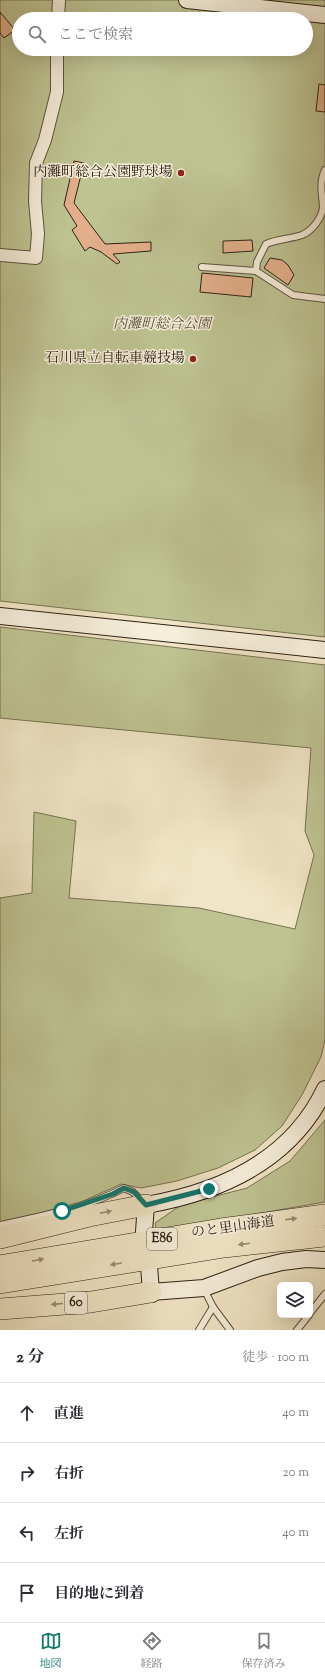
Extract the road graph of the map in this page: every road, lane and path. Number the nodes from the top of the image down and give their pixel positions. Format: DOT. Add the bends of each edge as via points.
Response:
graph roads {
  1 [pos="59,0"];
  2 [pos="187,0"];
  3 [pos="58,12"];
  4 [pos="297,12"];
  5 [pos="313,14"];
  6 [pos="325,15"];
  7 [pos="57,56"];
  8 [pos="325,170"];
  9 [pos="0,255"];
  10 [pos="202,267"];
  11 [pos="256,271"];
  12 [pos="325,299"];
  13 [pos="0,616"];
  14 [pos="325,650"];
  15 [pos="325,1089"];
  16 [pos="146,1205"];
  17 [pos="325,1215"];
  18 [pos="0,1225"];
  19 [pos="144,1231"];
  20 [pos="325,1236"];
  21 [pos="0,1238"];
  22 [pos="325,1260"];
  23 [pos="0,1266"];
  24 [pos="149,1266"];
  25 [pos="0,1283"];
  26 [pos="204,1288"];
  27 [pos="151,1292"];
  28 [pos="325,1294"];
  29 [pos="213,1307"];
  30 [pos="0,1309"];
  31 [pos="313,1309"];
  32 [pos="306,1318"];
  33 [pos="199,1330"];
  34 [pos="230,1330"];
  35 [pos="297,1330"];
  1 -- 3 [label="street"];
  2 -- 4 [label="street"];
  5 -- 6 [label="street"];
  7 -- 9 [label="street" via="57,92 45,140 36,163 36,258"];
  8 -- 11 [label="lane" via="321,188 323,208 318,222 303,234 266,244 257,262"];
  10 -- 11 [label="lane"];
  11 -- 12 [label="lane" via="293,295"];
  13 -- 14 [label="street"];
  15 -- 16 [label="street" via="302,1128 254,1168 209,1189"];
  16 -- 18 [label="lane" via="134,1192 124,1188 62,1211"];
  16 -- 19 [label="street"];
  21 -- 16 [label="highway, one-way"];
  23 -- 17 [label="highway, のと里山海道 / E86, one-way" via="221,1228"];
  20 -- 25 [label="highway, のと里山海道 / E86, one-way" via="224,1247"];
  22 -- 26 [label="street" via="282,1262"];
  24 -- 27 [label="street"];
  26 -- 27 [label="street"];
  26 -- 29 [label="lane"];
  27 -- 30 [label="highway, 60, one-way" via="91,1302"];
  28 -- 31 [label="lane"];
  29 -- 33 [label="lane"];
  29 -- 34 [label="lane"];
  32 -- 35 [label="lane"];
}
